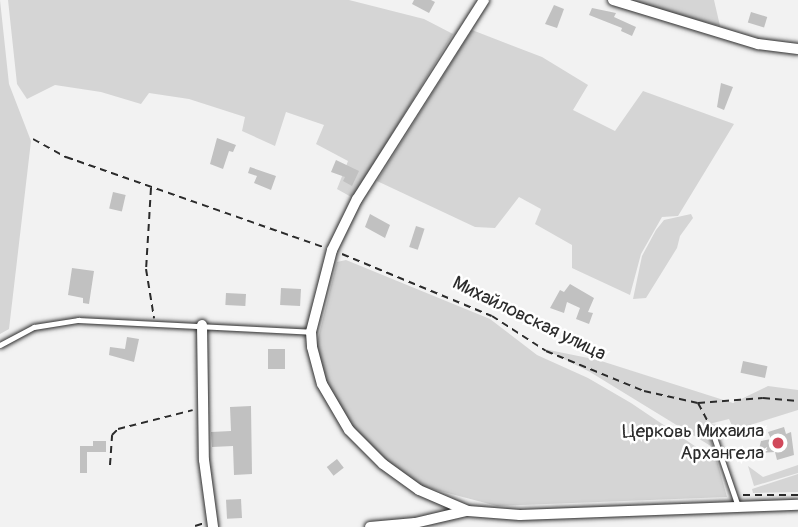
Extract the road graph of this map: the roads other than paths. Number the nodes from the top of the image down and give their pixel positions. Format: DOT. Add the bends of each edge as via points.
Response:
graph roads {
  1 [pos="484,0"];
  2 [pos="613,0"];
  3 [pos="798,49"];
  4 [pos="202,326"];
  5 [pos="312,332"];
  6 [pos="0,345"];
  7 [pos="712,430"];
  8 [pos="736,501"];
  9 [pos="798,505"];
  10 [pos="467,511"];
  11 [pos="213,527"];
  12 [pos="370,527"];
  1 -- 5 [label="street" via="357,199 332,250"];
  2 -- 3 [label="street" via="758,44"];
  4 -- 5 [label="lane"];
  4 -- 6 [label="lane" via="78,320 34,327"];
  4 -- 11 [label="street" via="204,460"];
  5 -- 10 [label="street" via="322,384 349,430 383,464 419,490"];
  7 -- 8 [label="lane"];
  8 -- 9 [label="street"];
  8 -- 10 [label="street" via="520,515"];
  10 -- 12 [label="street"];
}
